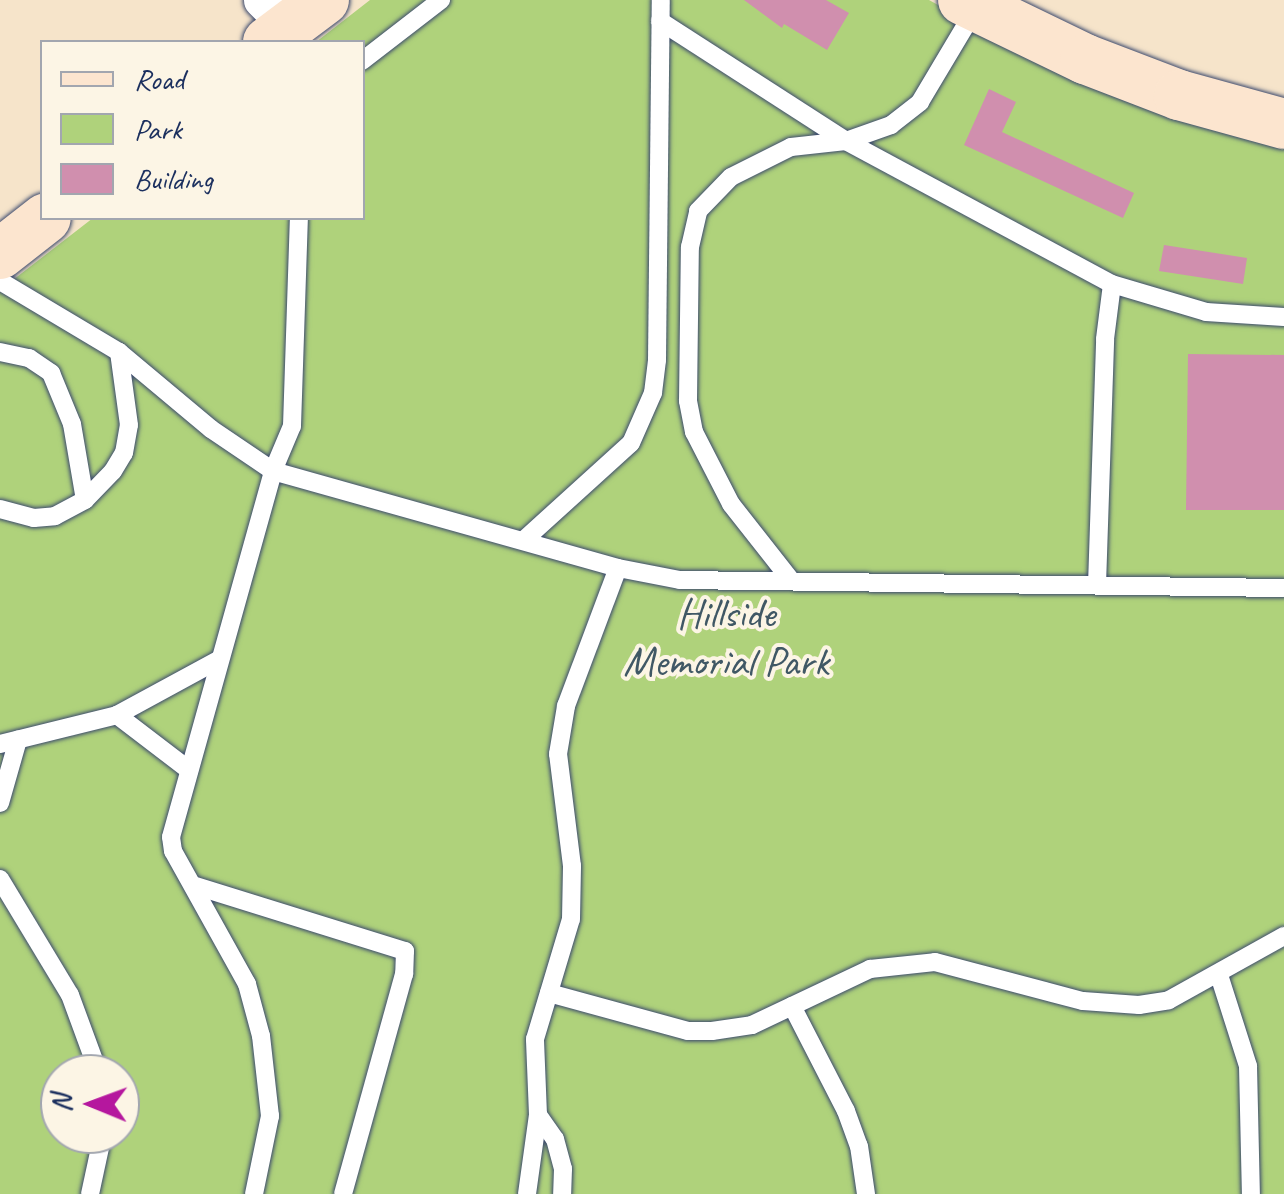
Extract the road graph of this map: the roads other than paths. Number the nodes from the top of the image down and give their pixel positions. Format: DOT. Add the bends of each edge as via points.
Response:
graph roads {
  1 [pos="440,0"];
  2 [pos="661,0"];
  3 [pos="970,4"];
  4 [pos="660,21"];
  5 [pos="365,59"];
  6 [pos="1284,124"];
  7 [pos="846,141"];
  8 [pos="43,220"];
  9 [pos="299,220"];
  10 [pos="0,254"];
  11 [pos="0,281"];
  12 [pos="1112,284"];
  13 [pos="1284,317"];
  14 [pos="0,352"];
  15 [pos="119,352"];
  16 [pos="274,471"];
  17 [pos="85,500"];
  18 [pos="0,510"];
  19 [pos="524,540"];
  20 [pos="618,568"];
  21 [pos="790,579"];
  22 [pos="1096,584"];
  23 [pos="1284,588"];
  24 [pos="220,658"];
  25 [pos="116,715"];
  26 [pos="9,742"];
  27 [pos="189,770"];
  28 [pos="0,804"];
  29 [pos="0,879"];
  30 [pos="196,886"];
  31 [pos="1284,936"];
  32 [pos="1219,976"];
  33 [pos="549,992"];
  34 [pos="792,1006"];
  35 [pos="92,1054"];
  36 [pos="538,1115"];
  37 [pos="99,1154"];
  38 [pos="90,1194"];
  39 [pos="254,1194"];
  40 [pos="343,1194"];
  41 [pos="527,1194"];
  42 [pos="562,1194"];
  43 [pos="866,1194"];
  44 [pos="1250,1194"];
  1 -- 5 [label="lane"];
  2 -- 4 [label="lane"];
  3 -- 6 [label="street" via="1116,71"];
  3 -- 7 [label="lane" via="920,102 892,125"];
  4 -- 7 [label="lane"];
  4 -- 19 [label="lane" via="653,393 630,442"];
  7 -- 12 [label="lane"];
  7 -- 21 [label="lane" via="791,147 731,176 698,211 690,247 688,401 694,432 715,480"];
  8 -- 10 [label="street"];
  9 -- 16 [label="lane" via="292,426"];
  11 -- 15 [label="lane"];
  12 -- 13 [label="lane" via="1206,312"];
  12 -- 22 [label="lane"];
  14 -- 17 [label="lane" via="29,358 51,373 72,424"];
  15 -- 16 [label="lane" via="211,429"];
  15 -- 17 [label="lane" via="128,393 124,453"];
  16 -- 19 [label="lane"];
  16 -- 24 [label="lane"];
  17 -- 18 [label="lane" via="55,516"];
  19 -- 20 [label="lane"];
  20 -- 21 [label="lane" via="680,580"];
  20 -- 33 [label="lane" via="566,706 562,802 572,866 571,919"];
  21 -- 22 [label="lane"];
  22 -- 23 [label="lane"];
  24 -- 25 [label="lane"];
  24 -- 27 [label="lane"];
  25 -- 26 [label="lane"];
  25 -- 27 [label="lane"];
  26 -- 28 [label="lane"];
  27 -- 30 [label="lane" via="171,837"];
  29 -- 35 [label="lane" via="70,995"];
  30 -- 39 [label="lane" via="247,984 261,1036 270,1116"];
  30 -- 40 [label="lane" via="405,951"];
  31 -- 32 [label="lane"];
  32 -- 34 [label="lane" via="1169,1000 1139,1004 1083,1001 964,967 897,964 870,969"];
  32 -- 44 [label="lane" via="1248,1066"];
  33 -- 34 [label="lane" via="688,1031 752,1025"];
  33 -- 36 [label="lane" via="534,1051"];
  34 -- 43 [label="lane" via="846,1111"];
  36 -- 41 [label="lane"];
  36 -- 42 [label="lane" via="564,1168"];
  37 -- 38 [label="lane"];
}
